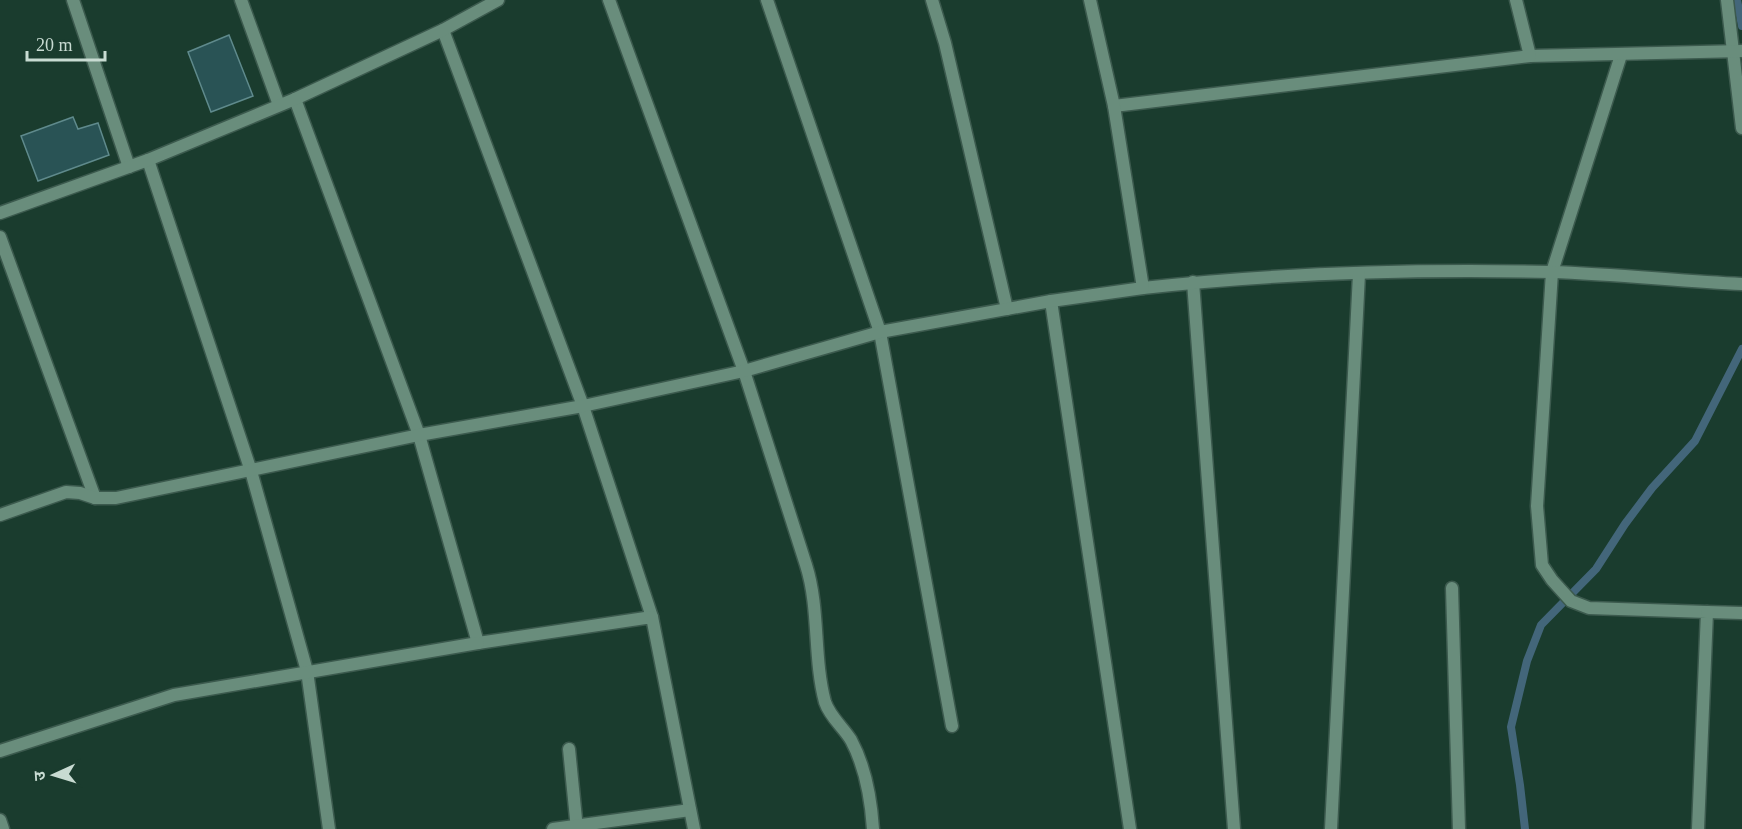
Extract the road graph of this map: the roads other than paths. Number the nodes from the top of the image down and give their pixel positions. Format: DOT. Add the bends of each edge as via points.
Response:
graph roads {
  1 [pos="73,0"];
  2 [pos="241,0"];
  3 [pos="609,0"];
  4 [pos="767,0"];
  5 [pos="932,0"];
  6 [pos="1090,0"];
  7 [pos="1516,0"];
  8 [pos="1727,0"];
  9 [pos="495,1"];
  10 [pos="442,30"];
  11 [pos="1738,52"];
  12 [pos="1621,55"];
  13 [pos="1530,56"];
  14 [pos="295,99"];
  15 [pos="279,105"];
  16 [pos="1114,106"];
  17 [pos="1742,128"];
  18 [pos="148,160"];
  19 [pos="129,167"];
  20 [pos="0,213"];
  21 [pos="0,237"];
  22 [pos="1552,273"];
  23 [pos="1359,274"];
  24 [pos="1193,282"];
  25 [pos="1738,284"];
  26 [pos="1143,288"];
  27 [pos="1051,301"];
  28 [pos="1007,309"];
  29 [pos="880,332"];
  30 [pos="744,371"];
  31 [pos="584,406"];
  32 [pos="419,435"];
  33 [pos="251,471"];
  34 [pos="95,498"];
  35 [pos="0,514"];
  36 [pos="1452,588"];
  37 [pos="1707,612"];
  38 [pos="1742,613"];
  39 [pos="652,617"];
  40 [pos="478,643"];
  41 [pos="307,671"];
  42 [pos="952,726"];
  43 [pos="569,749"];
  44 [pos="0,751"];
  45 [pos="690,810"];
  46 [pos="0,820"];
  47 [pos="577,827"];
  48 [pos="3,829"];
  49 [pos="329,829"];
  50 [pos="552,829"];
  51 [pos="694,829"];
  52 [pos="873,829"];
  53 [pos="1130,829"];
  54 [pos="1234,829"];
  55 [pos="1331,829"];
  56 [pos="1459,829"];
  57 [pos="1698,829"];
  1 -- 19 [label="street"];
  2 -- 15 [label="street"];
  3 -- 30 [label="street"];
  4 -- 29 [label="street"];
  5 -- 28 [label="street"];
  6 -- 16 [label="street"];
  7 -- 13 [label="street"];
  8 -- 11 [label="street"];
  9 -- 10 [label="street"];
  10 -- 14 [label="street"];
  10 -- 31 [label="street"];
  11 -- 12 [label="street"];
  11 -- 17 [label="street"];
  12 -- 13 [label="street"];
  12 -- 22 [label="street"];
  13 -- 16 [label="street"];
  14 -- 15 [label="street"];
  14 -- 32 [label="street"];
  15 -- 18 [label="street"];
  16 -- 26 [label="street"];
  18 -- 19 [label="street"];
  18 -- 33 [label="street"];
  19 -- 20 [label="street"];
  21 -- 34 [label="street"];
  22 -- 23 [label="street"];
  22 -- 25 [label="street"];
  22 -- 37 [label="street" via="1537,506 1542,564 1571,601 1589,608"];
  23 -- 24 [label="street"];
  23 -- 55 [label="street"];
  24 -- 26 [label="street"];
  24 -- 54 [label="street"];
  26 -- 27 [label="street"];
  27 -- 28 [label="street"];
  27 -- 53 [label="street"];
  28 -- 29 [label="street"];
  29 -- 30 [label="street"];
  29 -- 42 [label="street"];
  30 -- 31 [label="street"];
  30 -- 52 [label="street" via="811,580 826,705 858,757 867,784"];
  31 -- 32 [label="street"];
  31 -- 39 [label="street"];
  32 -- 33 [label="street"];
  32 -- 40 [label="street"];
  33 -- 34 [label="street" via="116,498"];
  33 -- 41 [label="street"];
  34 -- 35 [label="street" via="66,492"];
  36 -- 56 [label="street"];
  37 -- 38 [label="street"];
  37 -- 57 [label="street"];
  39 -- 40 [label="street"];
  39 -- 45 [label="street"];
  40 -- 41 [label="street"];
  41 -- 44 [label="street" via="174,695"];
  41 -- 49 [label="street"];
  43 -- 47 [label="street"];
  45 -- 47 [label="street"];
  45 -- 51 [label="street"];
  46 -- 48 [label="street"];
  47 -- 50 [label="street"];
}
